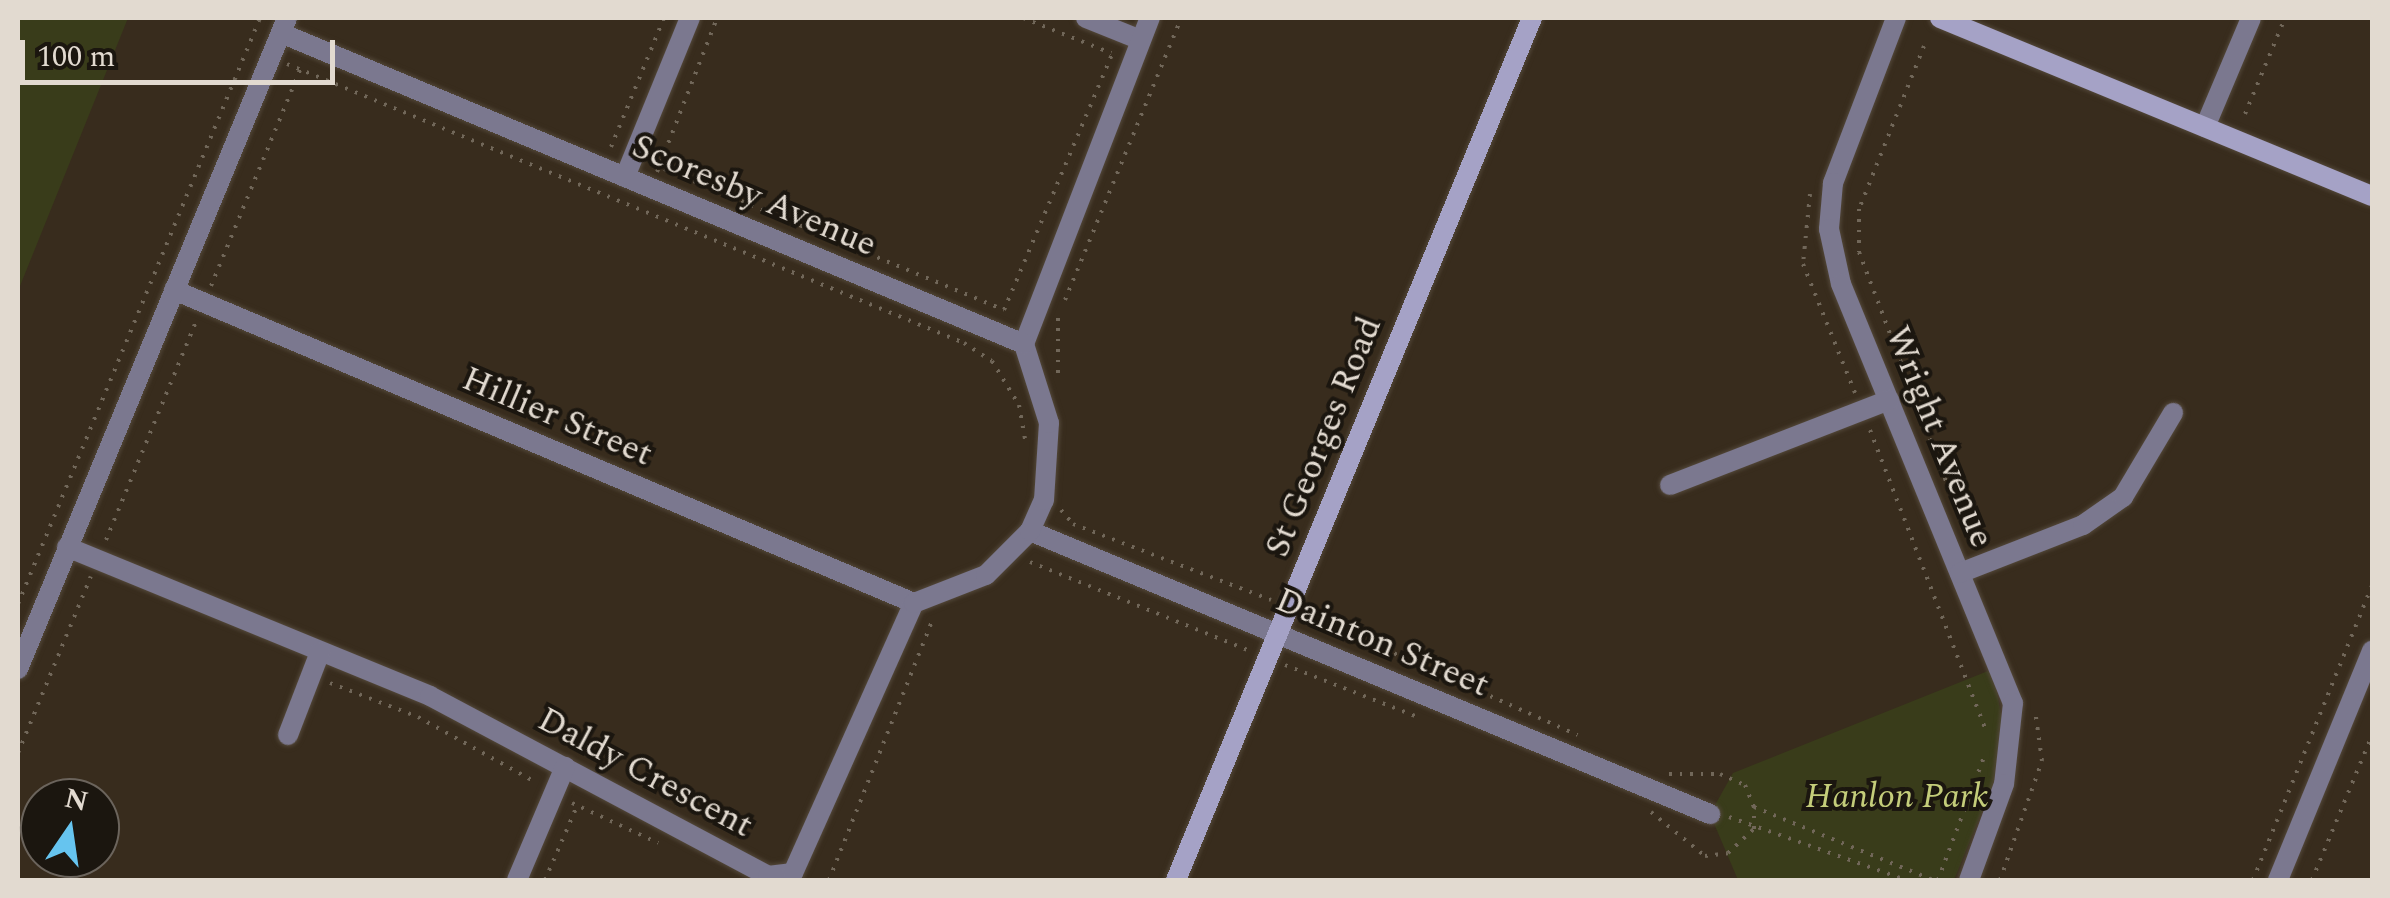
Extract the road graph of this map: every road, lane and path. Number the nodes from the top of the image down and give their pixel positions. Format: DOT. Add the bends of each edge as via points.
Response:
graph roads {
  1 [pos="260,18"];
  2 [pos="664,18"];
  3 [pos="690,18"];
  4 [pos="717,18"];
  5 [pos="1023,18"];
  6 [pos="1086,18"];
  7 [pos="1150,18"];
  8 [pos="1181,18"];
  9 [pos="1532,18"];
  10 [pos="1896,18"];
  11 [pos="1940,18"];
  12 [pos="2250,18"];
  13 [pos="2285,18"];
  14 [pos="284,25"];
  15 [pos="1131,36"];
  16 [pos="310,45"];
  17 [pos="1924,46"];
  18 [pos="247,48"];
  19 [pos="1112,54"];
  20 [pos="270,57"];
  21 [pos="1132,62"];
  22 [pos="300,69"];
  23 [pos="1158,73"];
  24 [pos="2245,114"];
  25 [pos="2205,127"];
  26 [pos="592,139"];
  27 [pos="610,147"];
  28 [pos="634,156"];
  29 [pos="659,167"];
  30 [pos="626,177"];
  31 [pos="651,188"];
  32 [pos="2372,196"];
  33 [pos="642,210"];
  34 [pos="174,290"];
  35 [pos="204,303"];
  36 [pos="1024,344"];
  37 [pos="1059,390"];
  38 [pos="1888,400"];
  39 [pos="2174,413"];
  40 [pos="1028,454"];
  41 [pos="1670,485"];
  42 [pos="1064,494"];
  43 [pos="1952,495"];
  44 [pos="1060,510"];
  45 [pos="1036,534"];
  46 [pos="67,547"];
  47 [pos="98,560"];
  48 [pos="1027,560"];
  49 [pos="1013,570"];
  50 [pos="1960,572"];
  51 [pos="2372,585"];
  52 [pos="914,603"];
  53 [pos="18,604"];
  54 [pos="1288,607"];
  55 [pos="935,612"];
  56 [pos="1277,634"];
  57 [pos="2372,651"];
  58 [pos="320,652"];
  59 [pos="1268,658"];
  60 [pos="18,668"];
  61 [pos="311,676"];
  62 [pos="2033,700"];
  63 [pos="1425,720"];
  64 [pos="288,734"];
  65 [pos="2372,735"];
  66 [pos="1597,743"];
  67 [pos="18,753"];
  68 [pos="1649,766"];
  69 [pos="565,767"];
  70 [pos="554,793"];
  71 [pos="576,806"];
  72 [pos="1644,806"];
  73 [pos="1754,806"];
  74 [pos="1710,814"];
  75 [pos="1754,821"];
  76 [pos="667,847"];
  77 [pos="517,880"];
  78 [pos="545,880"];
  79 [pos="829,880"];
  80 [pos="1176,880"];
  81 [pos="1906,880"];
  82 [pos="1933,880"];
  83 [pos="1969,880"];
  84 [pos="2000,880"];
  85 [pos="2252,880"];
  86 [pos="2278,880"];
  87 [pos="2312,880"];
  1 -- 18 [label="path"];
  2 -- 27 [label="path"];
  3 -- 28 [label="street"];
  4 -- 29 [label="path"];
  5 -- 19 [label="path"];
  6 -- 15 [label="street"];
  7 -- 15 [label="street"];
  8 -- 23 [label="path"];
  9 -- 54 [label="street, St Georges Road"];
  10 -- 38 [label="street, Wright Avenue" via="1833,183 1829,228"];
  11 -- 25 [label="street"];
  12 -- 25 [label="street"];
  13 -- 24 [label="path"];
  14 -- 16 [label="street, Scoresby Avenue"];
  14 -- 20 [label="street"];
  15 -- 19 [label="path"];
  15 -- 21 [label="street"];
  16 -- 22 [label="path"];
  16 -- 30 [label="street, Scoresby Avenue"];
  17 -- 43 [label="path" via="1859,209 1859,252"];
  18 -- 20 [label="path"];
  18 -- 53 [label="path"];
  19 -- 21 [label="path"];
  19 -- 29 [label="path" via="1004,310"];
  20 -- 22 [label="path"];
  20 -- 34 [label="street"];
  21 -- 23 [label="path"];
  21 -- 36 [label="street"];
  22 -- 33 [label="path"];
  22 -- 35 [label="path"];
  23 -- 37 [label="path" via="1057,319"];
  25 -- 32 [label="street"];
  26 -- 27 [label="path"];
  27 -- 28 [label="path"];
  28 -- 29 [label="path"];
  28 -- 30 [label="street"];
  29 -- 31 [label="path"];
  30 -- 31 [label="street, Scoresby Avenue"];
  31 -- 33 [label="path"];
  31 -- 36 [label="street, Scoresby Avenue"];
  33 -- 40 [label="path" via="992,360 1019,405"];
  34 -- 35 [label="street, Hillier Street"];
  34 -- 46 [label="street"];
  35 -- 47 [label="path"];
  35 -- 52 [label="street, Hillier Street"];
  36 -- 45 [label="street" via="1049,423"];
  38 -- 41 [label="street"];
  38 -- 50 [label="street, Wright Avenue"];
  39 -- 50 [label="street" via="2123,497 2083,525"];
  42 -- 44 [label="path"];
  44 -- 45 [label="path"];
  44 -- 54 [label="path" via="1073,524"];
  45 -- 48 [label="path"];
  45 -- 52 [label="street" via="986,575"];
  45 -- 56 [label="street, Dainton Street"];
  46 -- 47 [label="street, Daldy Crescent"];
  46 -- 60 [label="street"];
  47 -- 58 [label="street, Daldy Crescent"];
  47 -- 67 [label="path"];
  48 -- 49 [label="path"];
  48 -- 59 [label="path"];
  50 -- 83 [label="street, Wright Avenue" via="2014,703 2004,784"];
  51 -- 85 [label="path"];
  52 -- 69 [label="street, Daldy Crescent" via="793,873 768,876"];
  54 -- 56 [label="street, St Georges Road"];
  54 -- 66 [label="path"];
  55 -- 79 [label="path"];
  56 -- 59 [label="street, St Georges Road"];
  56 -- 74 [label="street, Dainton Street"];
  57 -- 86 [label="street"];
  58 -- 61 [label="street"];
  58 -- 69 [label="street, Daldy Crescent" via="430,696"];
  59 -- 63 [label="path"];
  59 -- 80 [label="street, St Georges Road"];
  61 -- 64 [label="street"];
  61 -- 70 [label="path" via="418,717"];
  62 -- 84 [label="path" via="2042,760"];
  65 -- 87 [label="path"];
  68 -- 73 [label="path" via="1720,774 1745,785"];
  69 -- 70 [label="street"];
  70 -- 71 [label="path"];
  70 -- 77 [label="street"];
  71 -- 76 [label="path"];
  71 -- 78 [label="path"];
  72 -- 75 [label="path" via="1706,856 1728,853"];
  73 -- 75 [label="path"];
  73 -- 82 [label="path"];
  74 -- 75 [label="path"];
  75 -- 81 [label="path"];
}
